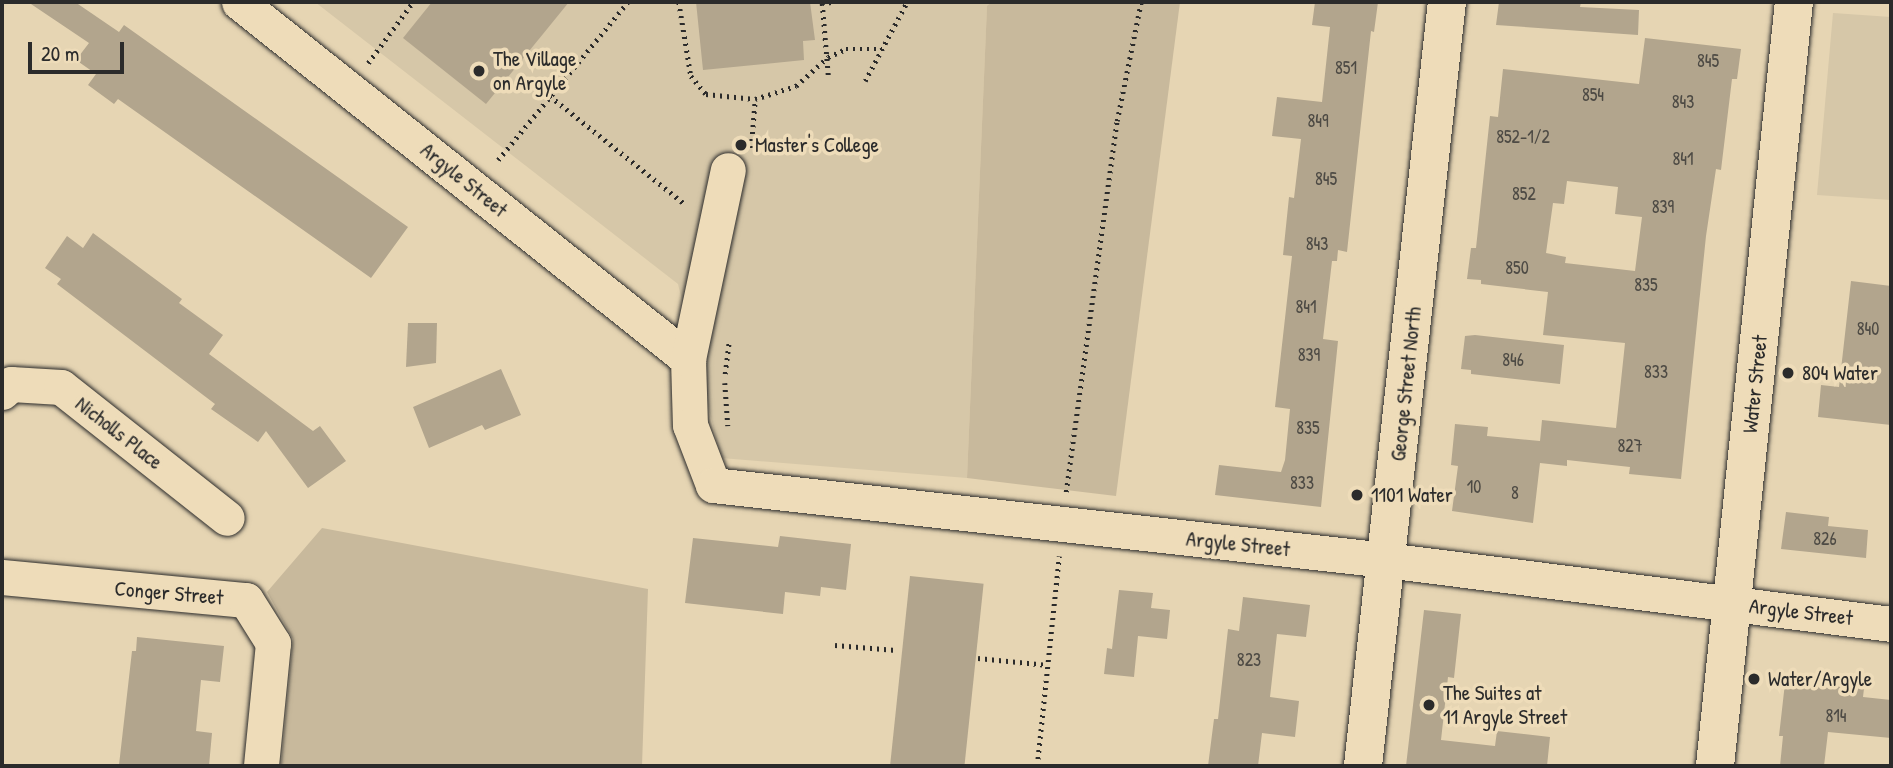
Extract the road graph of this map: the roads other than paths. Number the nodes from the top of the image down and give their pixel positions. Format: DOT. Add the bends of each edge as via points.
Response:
graph roads {
  1 [pos="239,2"];
  2 [pos="1447,2"];
  3 [pos="1794,2"];
  4 [pos="728,170"];
  5 [pos="688,359"];
  6 [pos="2,393"];
  7 [pos="227,517"];
  8 [pos="1386,560"];
  9 [pos="2,577"];
  10 [pos="1733,603"];
  11 [pos="1891,624"];
  12 [pos="261,766"];
  13 [pos="1363,766"];
  14 [pos="1715,766"];
  1 -- 5 [label="street, Argyle Street"];
  2 -- 8 [label="main road, George Street North"];
  3 -- 10 [label="main road, Water Street"];
  4 -- 5 [label="street, Argyle Street"];
  5 -- 8 [label="street, Argyle Street" via="690,425 713,485"];
  6 -- 7 [label="street, Nicholls Place" via="10,384 61,387"];
  8 -- 10 [label="street, Argyle Street"];
  8 -- 13 [label="main road, George Street North"];
  9 -- 12 [label="street, Conger Street" via="246,600 273,643"];
  10 -- 11 [label="street, Argyle Street"];
  10 -- 14 [label="main road, Water Street"];
}
